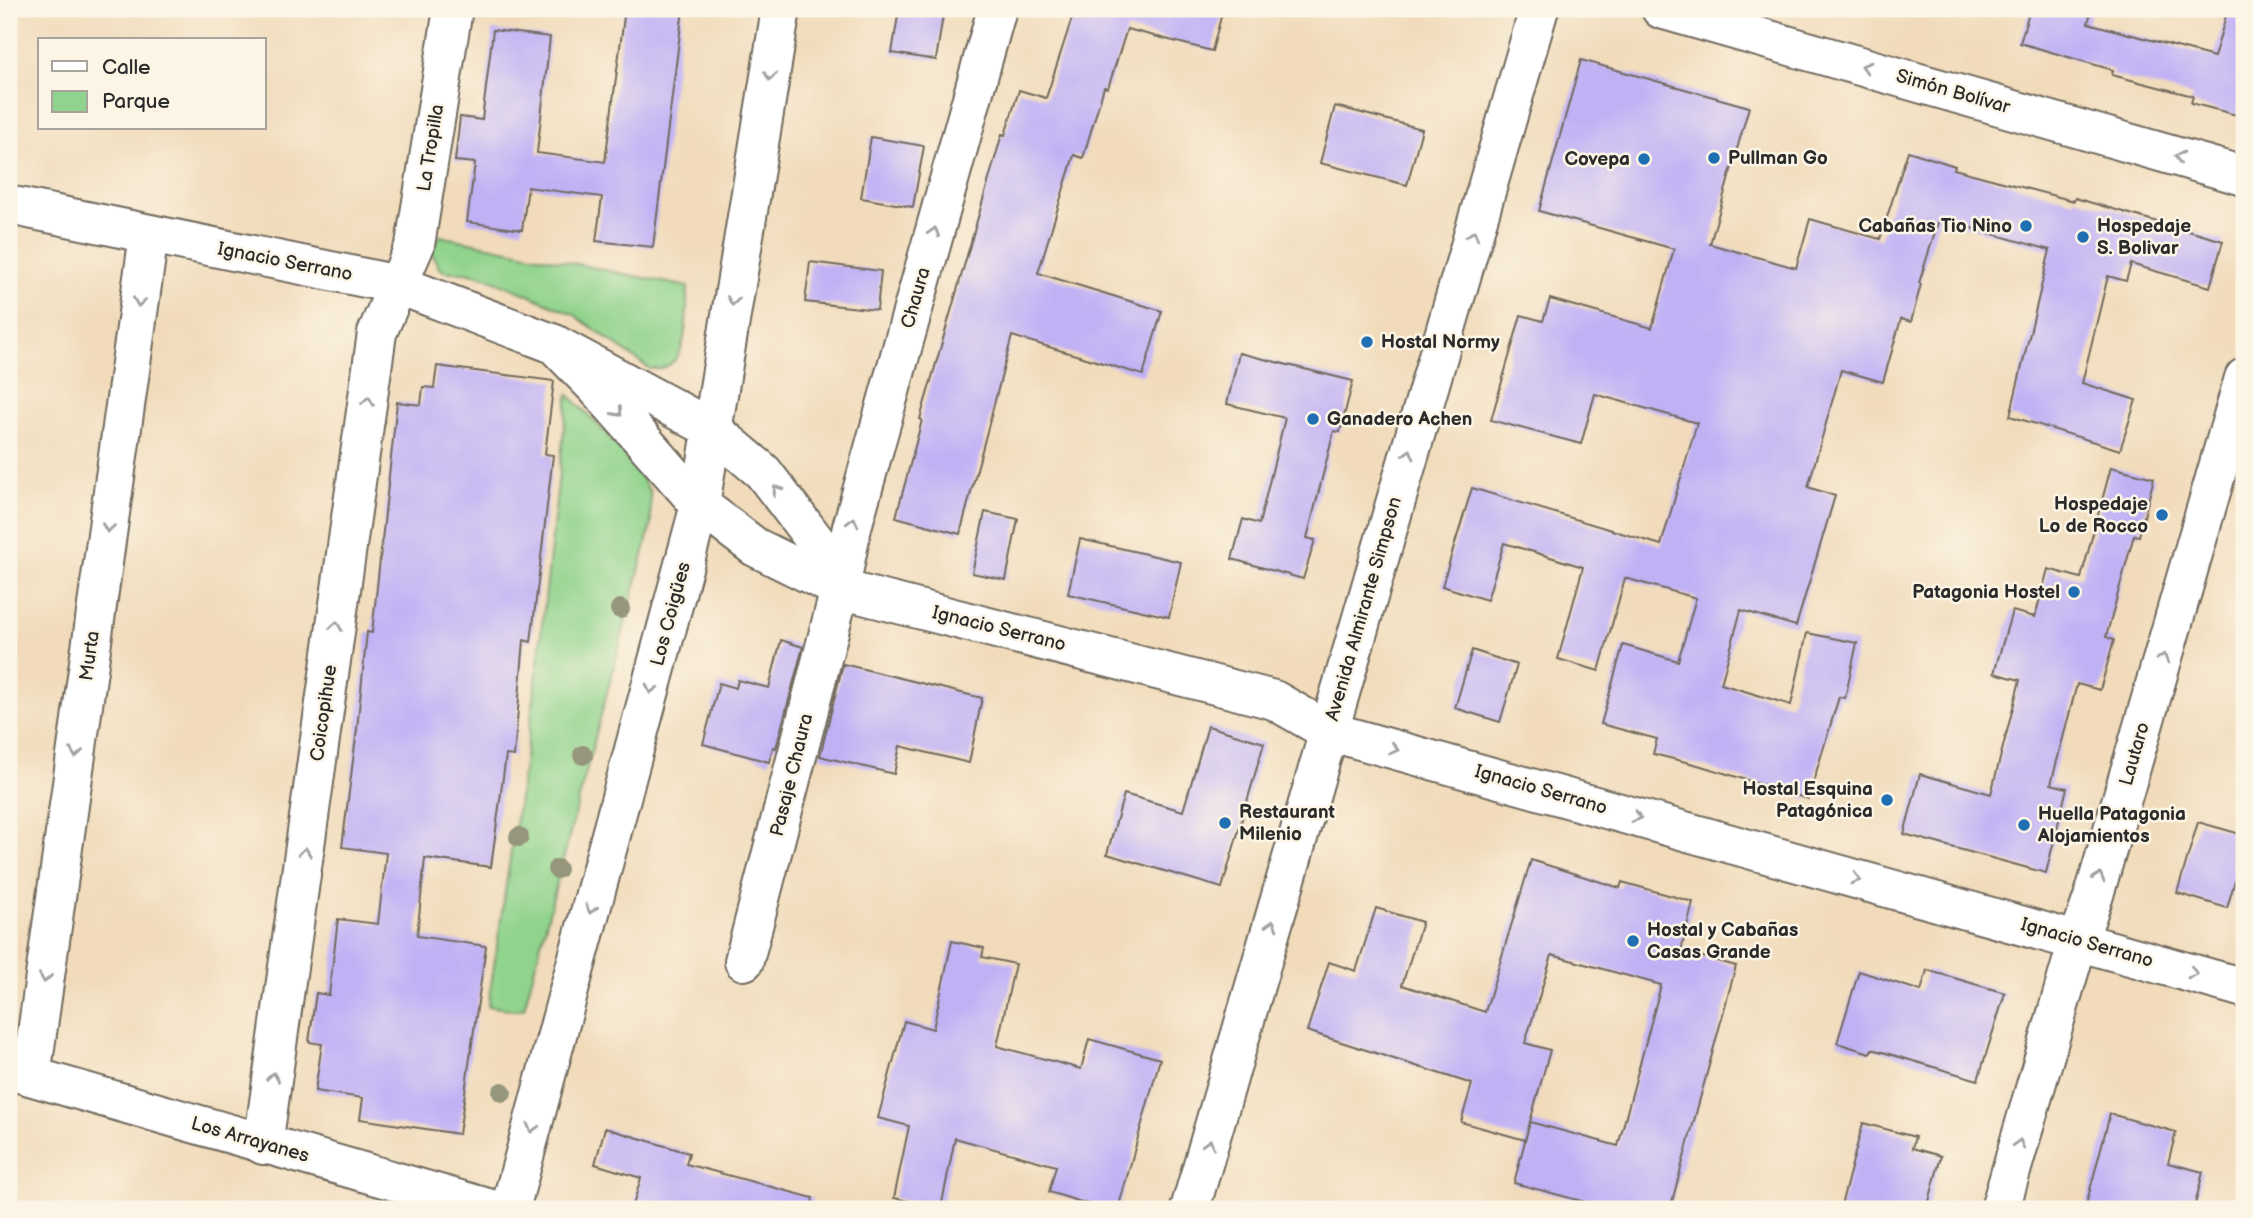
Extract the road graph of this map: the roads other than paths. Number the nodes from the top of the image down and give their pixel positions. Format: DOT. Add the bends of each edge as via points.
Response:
graph roads {
  1 [pos="453,9"];
  2 [pos="781,9"];
  3 [pos="997,9"];
  4 [pos="1539,9"];
  5 [pos="1661,9"];
  6 [pos="2244,176"];
  7 [pos="9,205"];
  8 [pos="149,235"];
  9 [pos="399,285"];
  10 [pos="554,344"];
  11 [pos="2244,378"];
  12 [pos="712,429"];
  13 [pos="700,505"];
  14 [pos="840,589"];
  15 [pos="1328,731"];
  16 [pos="2078,941"];
  17 [pos="744,961"];
  18 [pos="2244,988"];
  19 [pos="20,1073"];
  20 [pos="264,1145"];
  21 [pos="491,1209"];
  22 [pos="510,1209"];
  23 [pos="1189,1209"];
  24 [pos="2000,1209"];
  1 -- 9 [label="street, La Tropilla" via="415,245"];
  2 -- 12 [label="street, Los Coigües, one-way"];
  14 -- 3 [label="street, Chaura, one-way" via="852,527"];
  15 -- 4 [label="street, Avenida Almirante Simpson, one-way"];
  6 -- 5 [label="street, Simón Bolívar, one-way"];
  7 -- 8 [label="street, Ignacio Serrano"];
  8 -- 9 [label="street, Ignacio Serrano"];
  8 -- 19 [label="street, Murta, one-way"];
  9 -- 10 [label="street, Ignacio Serrano"];
  20 -- 9 [label="street, Coicopihue, one-way" via="377,333"];
  10 -- 12 [label="street, Ignacio Serrano"];
  10 -- 13 [label="street, Ignacio Serrano, one-way"];
  16 -- 11 [label="street, Lautaro, one-way"];
  12 -- 13 [label="street, Los Coigües"];
  14 -- 12 [label="street, Ignacio Serrano, one-way" via="817,543 763,472"];
  13 -- 14 [label="street, Ignacio Serrano" via="755,547"];
  13 -- 22 [label="street, Los Coigües, one-way"];
  14 -- 15 [label="street, Ignacio Serrano" via="1274,700"];
  14 -- 17 [label="street, Pasaje Chaura"];
  15 -- 16 [label="street, Ignacio Serrano, one-way"];
  23 -- 15 [label="street, Avenida Almirante Simpson, one-way"];
  16 -- 18 [label="street, Ignacio Serrano, one-way"];
  24 -- 16 [label="street, Lautaro, one-way"];
  19 -- 20 [label="street, Los Arrayanes"];
  20 -- 21 [label="street, Los Arrayanes"];
}
